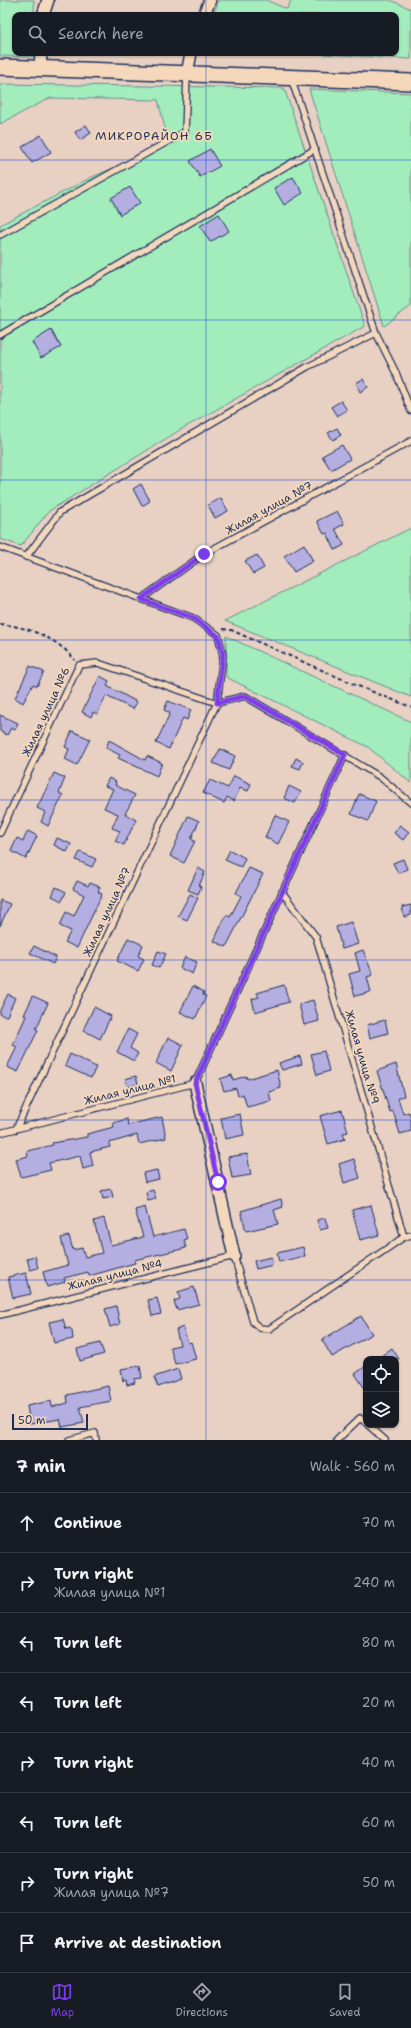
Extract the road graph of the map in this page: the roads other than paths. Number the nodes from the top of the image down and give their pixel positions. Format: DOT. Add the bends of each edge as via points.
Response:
graph roads {
  1 [pos="48,0"];
  2 [pos="210,0"];
  3 [pos="44,12"];
  4 [pos="205,12"];
  5 [pos="41,56"];
  6 [pos="190,56"];
  7 [pos="0,67"];
  8 [pos="40,69"];
  9 [pos="187,74"];
  10 [pos="291,78"];
  11 [pos="411,82"];
  12 [pos="315,149"];
  13 [pos="0,235"];
  14 [pos="376,333"];
  15 [pos="0,335"];
  16 [pos="411,412"];
  17 [pos="411,441"];
  18 [pos="0,547"];
  19 [pos="26,557"];
  20 [pos="141,599"];
  21 [pos="217,703"];
  22 [pos="345,755"];
  23 [pos="411,803"];
  24 [pos="0,833"];
  25 [pos="282,892"];
  26 [pos="195,1083"];
  27 [pos="16,1129"];
  28 [pos="0,1133"];
  29 [pos="411,1235"];
  30 [pos="404,1237"];
  31 [pos="234,1256"];
  32 [pos="0,1315"];
  33 [pos="363,1421"];
  34 [pos="372,1428"];
  35 [pos="69,1440"];
  36 [pos="96,1440"];
  37 [pos="338,1440"];
  38 [pos="385,1440"];
  1 -- 3 [label="street"];
  2 -- 4 [label="street"];
  5 -- 8 [label="street"];
  6 -- 9 [label="street"];
  7 -- 8 [label="main road"];
  8 -- 9 [label="main road"];
  9 -- 10 [label="main road"];
  9 -- 13 [label="lane" via="185,132"];
  10 -- 11 [label="main road"];
  10 -- 12 [label="lane"];
  12 -- 14 [label="lane"];
  12 -- 15 [label="lane"];
  14 -- 16 [label="lane" via="396,373"];
  14 -- 19 [label="lane" via="307,367 60,512"];
  17 -- 20 [label="lane, Жилая улица №7" via="204,554"];
  18 -- 19 [label="lane, Жилая улица №7"];
  19 -- 20 [label="lane, Жилая улица №7"];
  20 -- 21 [label="lane, Жилая улица №7" via="193,618 218,636 223,654"];
  21 -- 22 [label="lane" via="245,696"];
  21 -- 24 [label="lane, Жилая улица №6" via="98,663 79,665"];
  21 -- 27 [label="lane, Жилая улица №7"];
  22 -- 23 [label="lane" via="380,777"];
  22 -- 25 [label="lane"];
  25 -- 26 [label="lane"];
  25 -- 30 [label="lane, Жилая улица №9" via="316,937"];
  26 -- 27 [label="lane, Жилая улица №1"];
  26 -- 31 [label="street"];
  27 -- 28 [label="lane, Жилая улица №1"];
  29 -- 30 [label="lane"];
  30 -- 31 [label="lane" via="269,1329 260,1328 253,1322"];
  31 -- 32 [label="lane, Жилая улица №4"];
  33 -- 37 [label="lane" via="360,1418"];
  34 -- 38 [label="lane"];
  35 -- 36 [label="lane" via="94,1434"];
}
